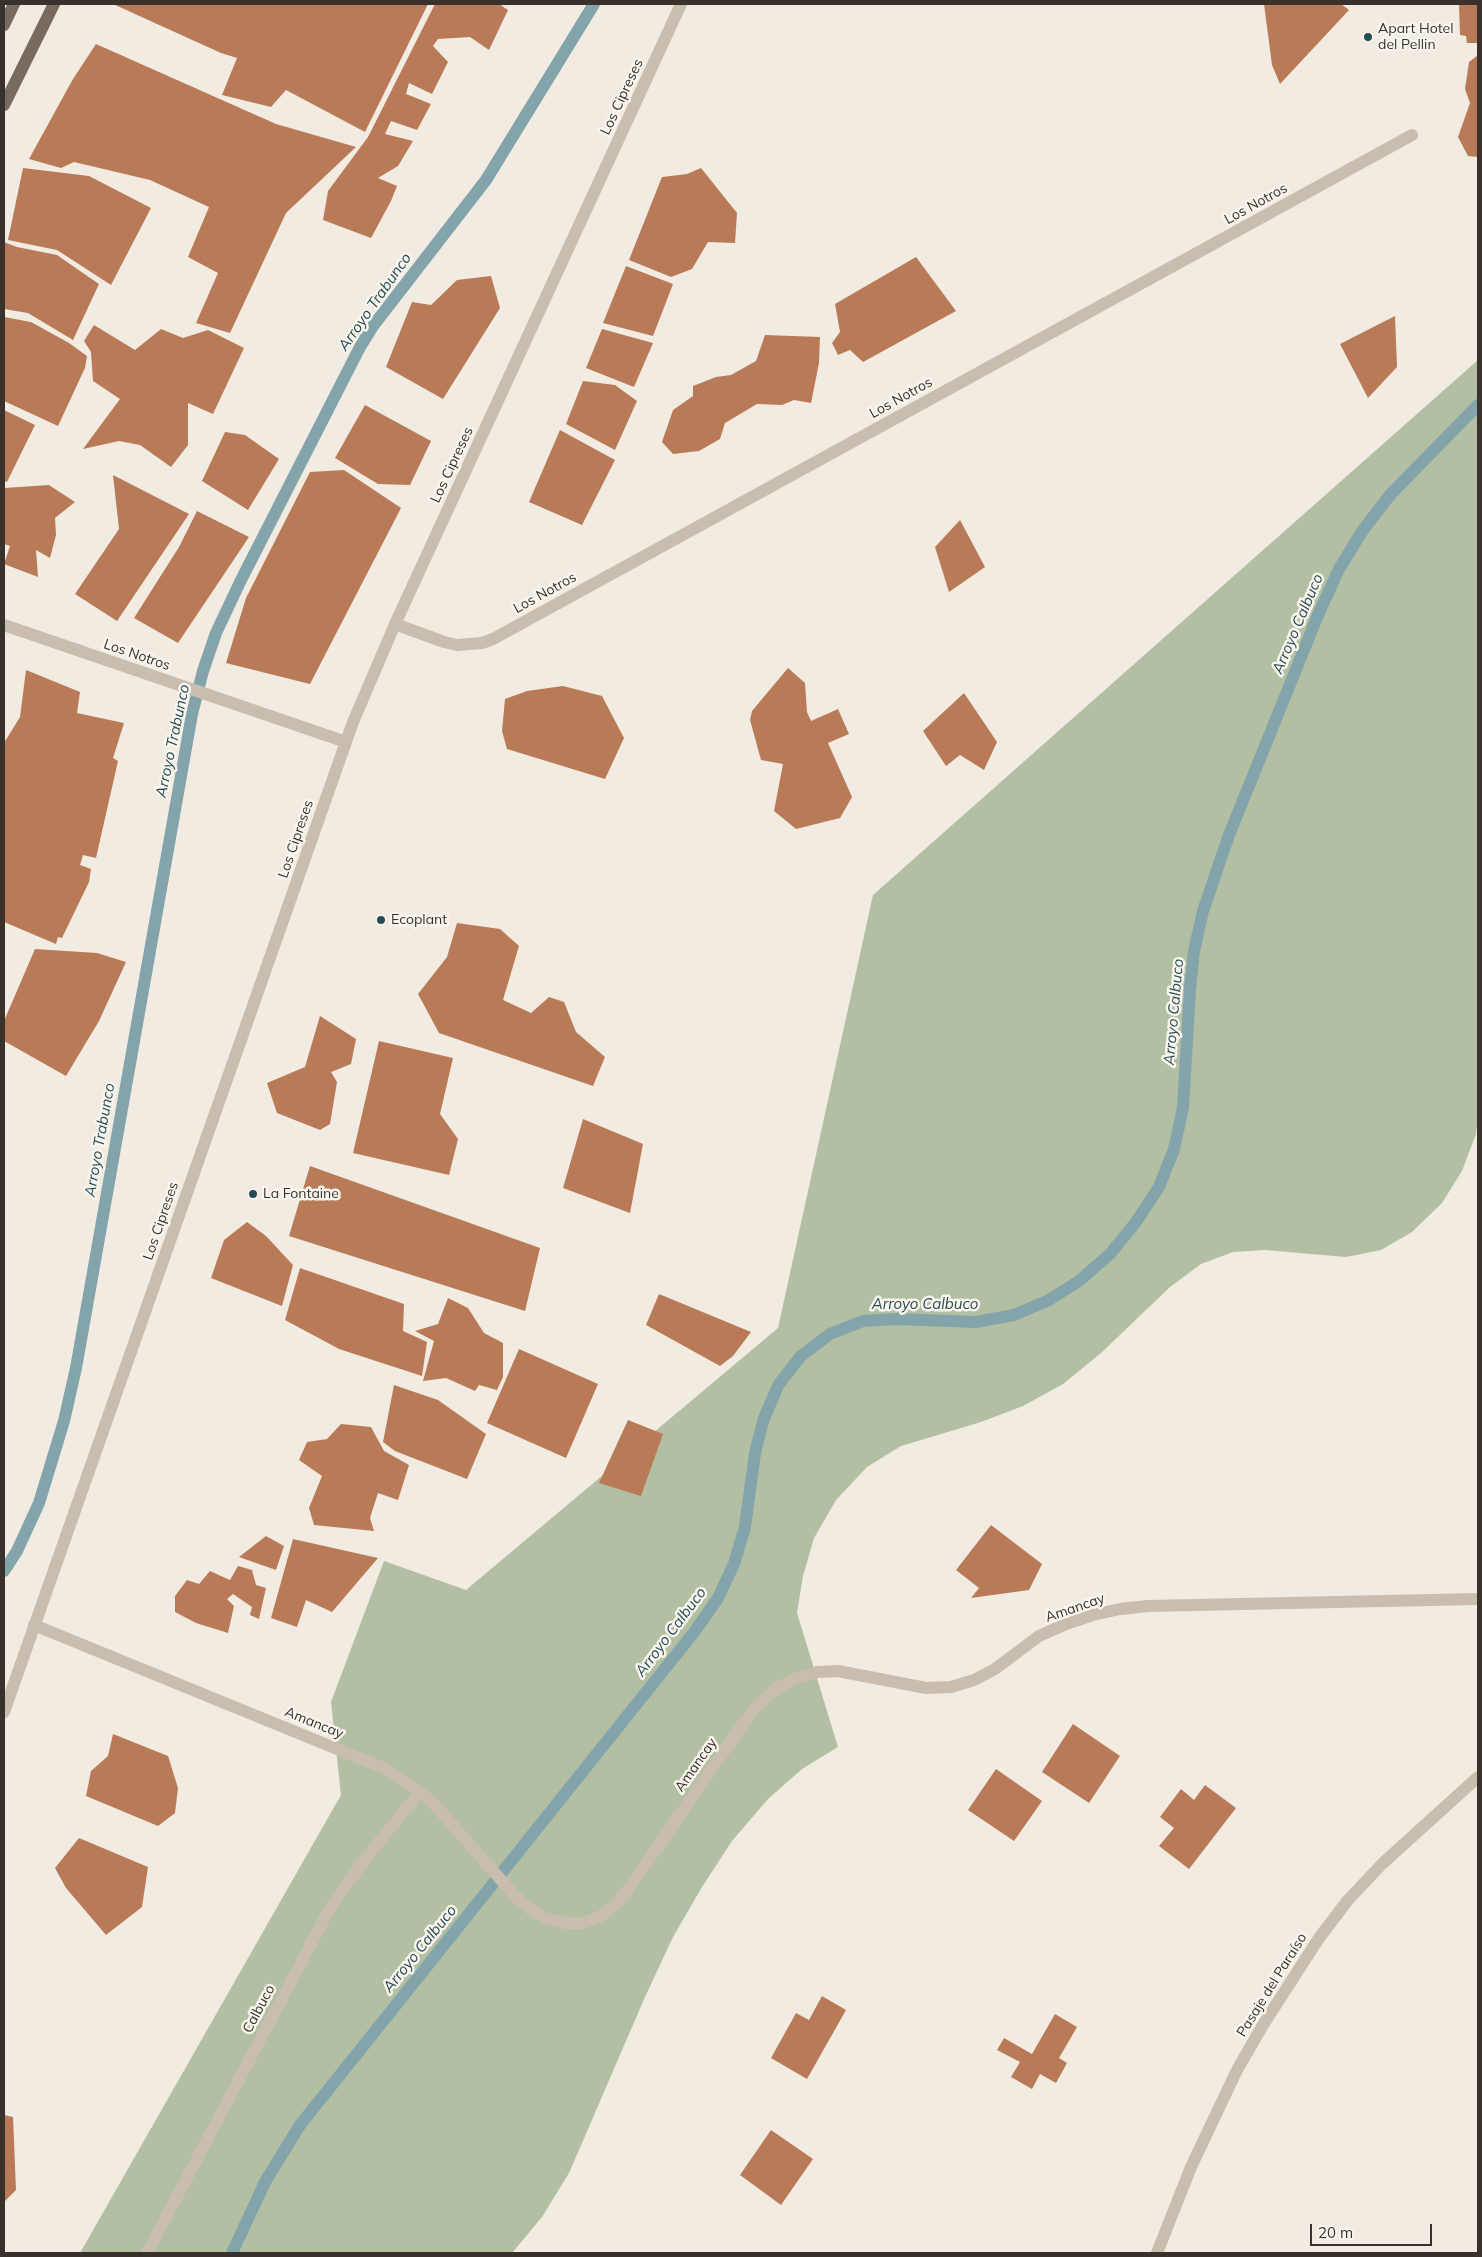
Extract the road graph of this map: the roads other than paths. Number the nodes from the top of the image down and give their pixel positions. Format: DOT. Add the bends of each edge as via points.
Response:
graph roads {
  1 [pos="14,4"];
  2 [pos="54,4"];
  3 [pos="681,4"];
  4 [pos="4,25"];
  5 [pos="4,105"];
  6 [pos="1412,135"];
  7 [pos="395,624"];
  8 [pos="4,625"];
  9 [pos="346,742"];
  10 [pos="1478,1599"];
  11 [pos="34,1625"];
  12 [pos="4,1712"];
  13 [pos="1478,1777"];
  14 [pos="420,1792"];
  15 [pos="147,2253"];
  16 [pos="1157,2253"];
  1 -- 4 [label="main road"];
  2 -- 5 [label="main road"];
  3 -- 7 [label="street, Los Cipreses"];
  6 -- 7 [label="street, Los Notros" via="493,638 482,643 457,645"];
  7 -- 9 [label="street, Los Cipreses"];
  8 -- 9 [label="street, Los Notros"];
  9 -- 11 [label="street, Los Cipreses"];
  10 -- 14 [label="street, Amancay" via="1120,1609 1093,1614 1039,1636 995,1669 951,1687 926,1688 838,1672 818,1672 797,1678 771,1693 745,1721 616,1904 601,1916 583,1923 564,1923 546,1918 516,1897 450,1821"];
  11 -- 12 [label="street, Los Cipreses"];
  11 -- 14 [label="street, Amancay" via="386,1769"];
  13 -- 16 [label="street, Pasaje del Paraíso" via="1414,1834 1348,1900 1300,1967 1229,2086 1191,2166"];
  14 -- 15 [label="street, Calbuco" via="330,1908"];
}
